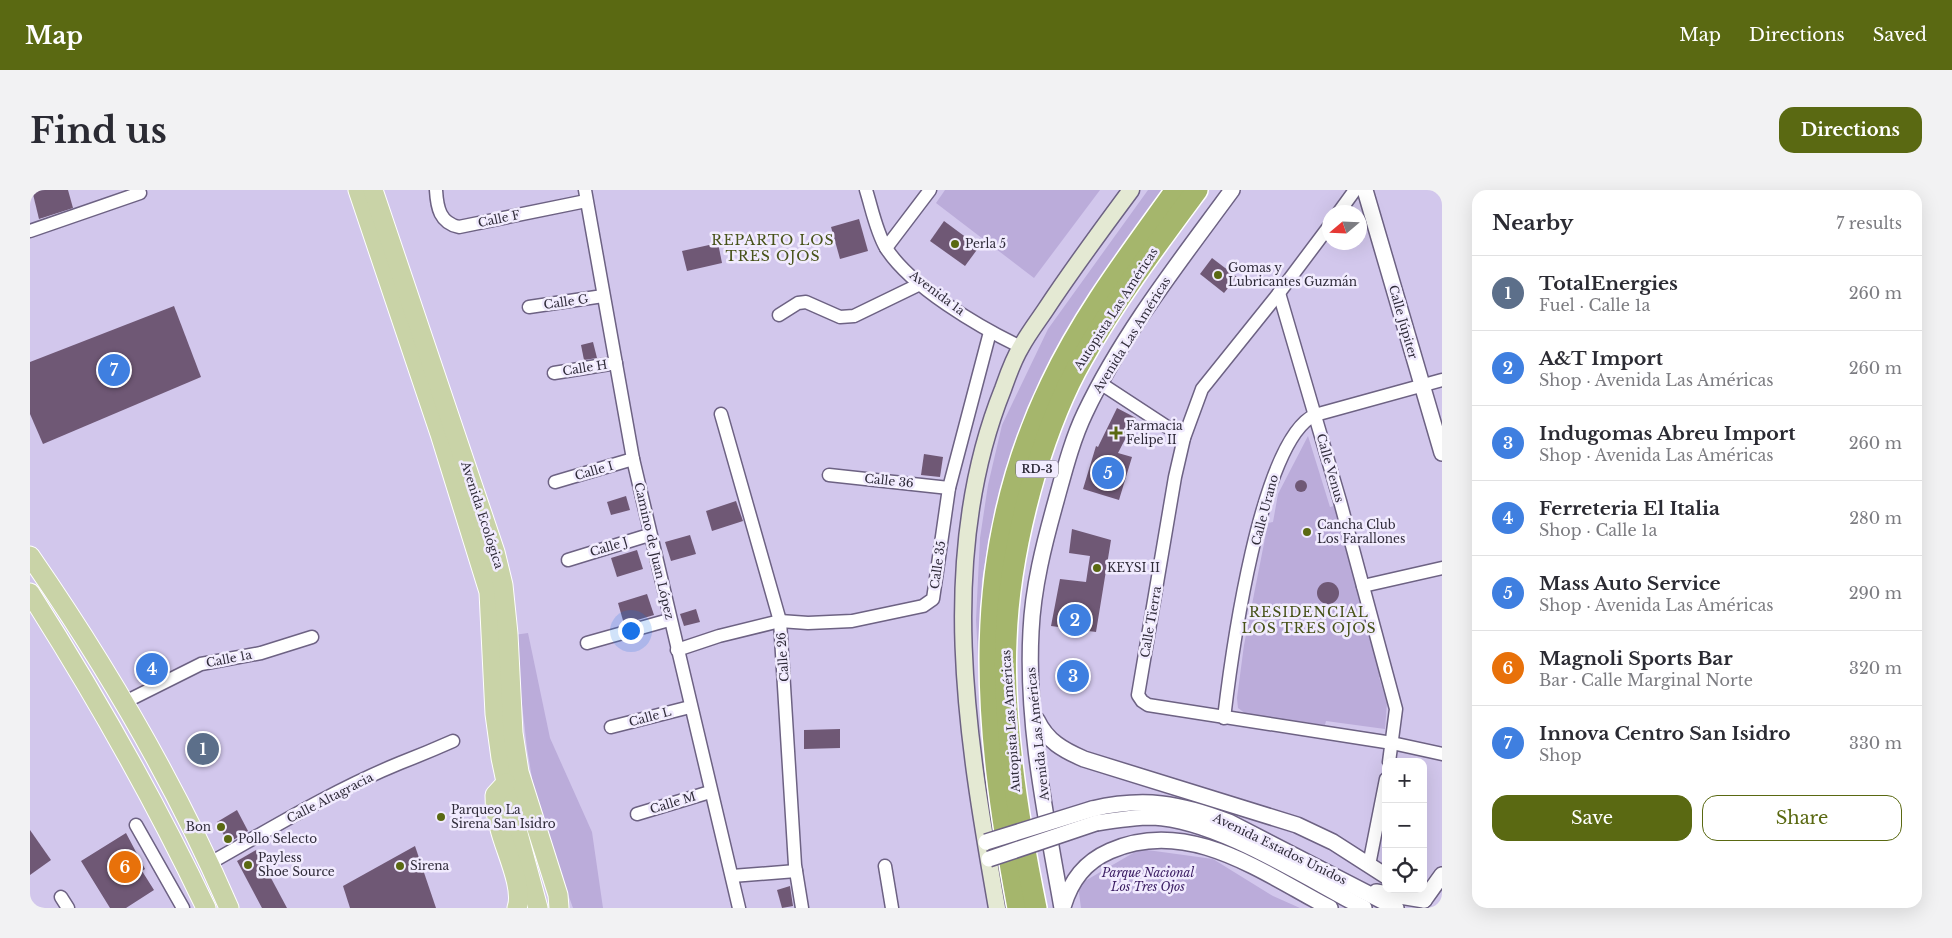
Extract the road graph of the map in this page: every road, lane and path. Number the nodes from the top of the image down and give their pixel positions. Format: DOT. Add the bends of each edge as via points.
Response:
graph roads {
  1 [pos="358,190"];
  2 [pos="373,190"];
  3 [pos="436,190"];
  4 [pos="866,190"];
  5 [pos="930,190"];
  6 [pos="1131,190"];
  7 [pos="1176,190"];
  8 [pos="1197,190"];
  9 [pos="1232,190"];
  10 [pos="1356,190"];
  11 [pos="1364,190"];
  12 [pos="140,193"];
  13 [pos="586,196"];
  14 [pos="1344,205"];
  15 [pos="30,230"];
  16 [pos="1322,236"];
  17 [pos="886,248"];
  18 [pos="920,284"];
  19 [pos="1279,293"];
  20 [pos="603,296"];
  21 [pos="529,307"];
  22 [pos="779,315"];
  23 [pos="990,332"];
  24 [pos="1021,347"];
  25 [pos="616,362"];
  26 [pos="554,372"];
  27 [pos="1442,380"];
  28 [pos="1100,383"];
  29 [pos="1422,386"];
  30 [pos="721,414"];
  31 [pos="1315,416"];
  32 [pos="1184,438"];
  33 [pos="1442,453"];
  34 [pos="633,459"];
  35 [pos="829,475"];
  36 [pos="555,482"];
  37 [pos="949,488"];
  38 [pos="649,535"];
  39 [pos="30,556"];
  40 [pos="568,560"];
  41 [pos="1442,568"];
  42 [pos="1363,586"];
  43 [pos="30,593"];
  44 [pos="669,620"];
  45 [pos="780,621"];
  46 [pos="312,637"];
  47 [pos="587,643"];
  48 [pos="676,650"];
  49 [pos="123,703"];
  50 [pos="690,707"];
  51 [pos="1033,712"];
  52 [pos="1224,718"];
  53 [pos="611,728"];
  54 [pos="453,741"];
  55 [pos="1392,743"];
  56 [pos="1442,754"];
  57 [pos="1390,758"];
  58 [pos="506,783"];
  59 [pos="710,792"];
  60 [pos="1382,799"];
  61 [pos="637,814"];
  62 [pos="136,825"];
  63 [pos="535,828"];
  64 [pos="986,842"];
  65 [pos="989,859"];
  66 [pos="210,863"];
  67 [pos="1369,865"];
  68 [pos="885,866"];
  69 [pos="796,871"];
  70 [pos="1382,873"];
  71 [pos="732,876"];
  72 [pos="1442,876"];
  73 [pos="1334,884"];
  74 [pos="1361,889"];
  75 [pos="1413,893"];
  76 [pos="1430,904"];
  77 [pos="183,908"];
  78 [pos="206,908"];
  79 [pos="229,908"];
  80 [pos="517,908"];
  81 [pos="538,908"];
  82 [pos="542,908"];
  83 [pos="559,908"];
  84 [pos="739,908"];
  85 [pos="802,908"];
  86 [pos="892,908"];
  87 [pos="997,908"];
  88 [pos="1018,908"];
  89 [pos="1036,908"];
  90 [pos="1062,908"];
  91 [pos="1330,908"];
  92 [pos="1364,908"];
  93 [pos="1396,908"];
  1 -- 58 [label="main road, Avenida Ecológica" via="440,434 488,592 496,714"];
  2 -- 63 [label="main road, Avenida Ecológica" via="495,552 503,585 508,634 513,733 519,772"];
  3 -- 13 [label="street, Calle F" via="442,219 459,227"];
  4 -- 17 [label="street, Avenida 1a"];
  5 -- 17 [label="street"];
  6 -- 24 [label="main road"];
  7 -- 88 [label="highway, Autopista Las Américas / RD-3" via="1111,280 1051,382 1024,448 1002,530 993,582 989,667 997,770"];
  8 -- 89 [label="highway, Autopista Las Américas / RD-3" via="1126,290 1082,360 1042,452 1018,540 1010,582 1006,686 1016,789"];
  9 -- 28 [label="street, Avenida Las Américas" via="1179,262"];
  10 -- 14 [label="street"];
  11 -- 29 [label="street, Calle Júpiter"];
  12 -- 15 [label="street"];
  13 -- 20 [label="street, Camino de Juan López"];
  16 -- 19 [label="street, Calle Tierra"];
  17 -- 18 [label="street, Avenida 1a"];
  18 -- 22 [label="street" via="854,316 840,317 806,302 798,303"];
  18 -- 23 [label="street, Avenida 1a"];
  19 -- 31 [label="street, Calle Venus"];
  19 -- 32 [label="street, Calle Tierra" via="1202,389"];
  20 -- 21 [label="street, Calle G"];
  20 -- 25 [label="street, Camino de Juan López"];
  23 -- 24 [label="street, Avenida 1a"];
  23 -- 37 [label="street, Calle 35"];
  24 -- 64 [label="main road" via="984,442 969,515 963,576 962,637"];
  25 -- 26 [label="street, Calle H"];
  25 -- 34 [label="street, Camino de Juan López"];
  27 -- 29 [label="street, Calle Urano"];
  28 -- 32 [label="street"];
  28 -- 51 [label="street, Avenida Las Américas" via="1072,447 1042,555 1031,629"];
  29 -- 31 [label="street, Calle Urano"];
  29 -- 33 [label="street, Calle Júpiter"];
  30 -- 45 [label="street, Calle 26"];
  31 -- 42 [label="street, Calle Venus"];
  31 -- 52 [label="street, Calle Urano" via="1306,419 1293,435 1266,496 1245,589"];
  32 -- 52 [label="street, Calle Tierra" via="1138,695 1148,705"];
  34 -- 36 [label="street, Calle I"];
  34 -- 38 [label="street, Camino de Juan López"];
  35 -- 37 [label="street, Calle 36"];
  37 -- 45 [label="street, Calle 35" via="933,599 924,606 852,621"];
  38 -- 40 [label="street, Calle J"];
  38 -- 44 [label="street, Camino de Juan López"];
  39 -- 49 [label="main road"];
  41 -- 42 [label="street"];
  42 -- 55 [label="street, Calle Venus" via="1396,709"];
  43 -- 78 [label="main road" via="112,726"];
  44 -- 47 [label="street"];
  44 -- 48 [label="street, Camino de Juan López"];
  45 -- 48 [label="street, Calle 35"];
  45 -- 69 [label="street, Calle 26"];
  46 -- 49 [label="street, Calle 1a" via="261,653 201,664"];
  48 -- 50 [label="street, Camino de Juan López"];
  49 -- 66 [label="main road"];
  50 -- 53 [label="street, Calle L"];
  50 -- 59 [label="street, Camino de Juan López"];
  51 -- 67 [label="street" via="1047,737 1067,752 1297,825 1333,842"];
  51 -- 90 [label="street, Avenida Las Américas"];
  52 -- 55 [label="street, Calle Tierra"];
  54 -- 66 [label="street, Calle Altagracia" via="320,802"];
  55 -- 56 [label="street, Calle Tierra"];
  55 -- 57 [label="street, Calle Venus"];
  58 -- 80 [label="main road" via="495,795 495,807 519,894"];
  58 -- 81 [label="main road, Avenida Ecológica"];
  59 -- 61 [label="street, Calle M"];
  59 -- 71 [label="street, Camino de Juan López"];
  60 -- 67 [label="street"];
  62 -- 77 [label="street"];
  63 -- 82 [label="main road" via="528,840 528,851"];
  63 -- 83 [label="main road, Avenida Ecológica" via="558,895"];
  64 -- 65 [label="main road"];
  64 -- 73 [label="street, Avenida Estados Unidos, bridge" via="1120,803 1176,804 1229,822"];
  65 -- 73 [label="street, Avenida Estados Unidos, bridge" via="1096,823 1153,817 1202,827"];
  65 -- 87 [label="main road"];
  66 -- 79 [label="main road"];
  67 -- 70 [label="street"];
  68 -- 86 [label="street"];
  69 -- 71 [label="street"];
  69 -- 85 [label="street, Calle 26"];
  71 -- 84 [label="street, Camino de Juan López"];
  72 -- 76 [label="street"];
  73 -- 74 [label="street, Avenida Estados Unidos"];
  73 -- 92 [label="street, Avenida Estados Unidos"];
  74 -- 76 [label="street"];
  74 -- 93 [label="street, Avenida Estados Unidos"];
  75 -- 76 [label="street"];
  90 -- 91 [label="street" via="1072,883 1093,860 1133,842 1163,839 1196,844 1232,856"];
}
